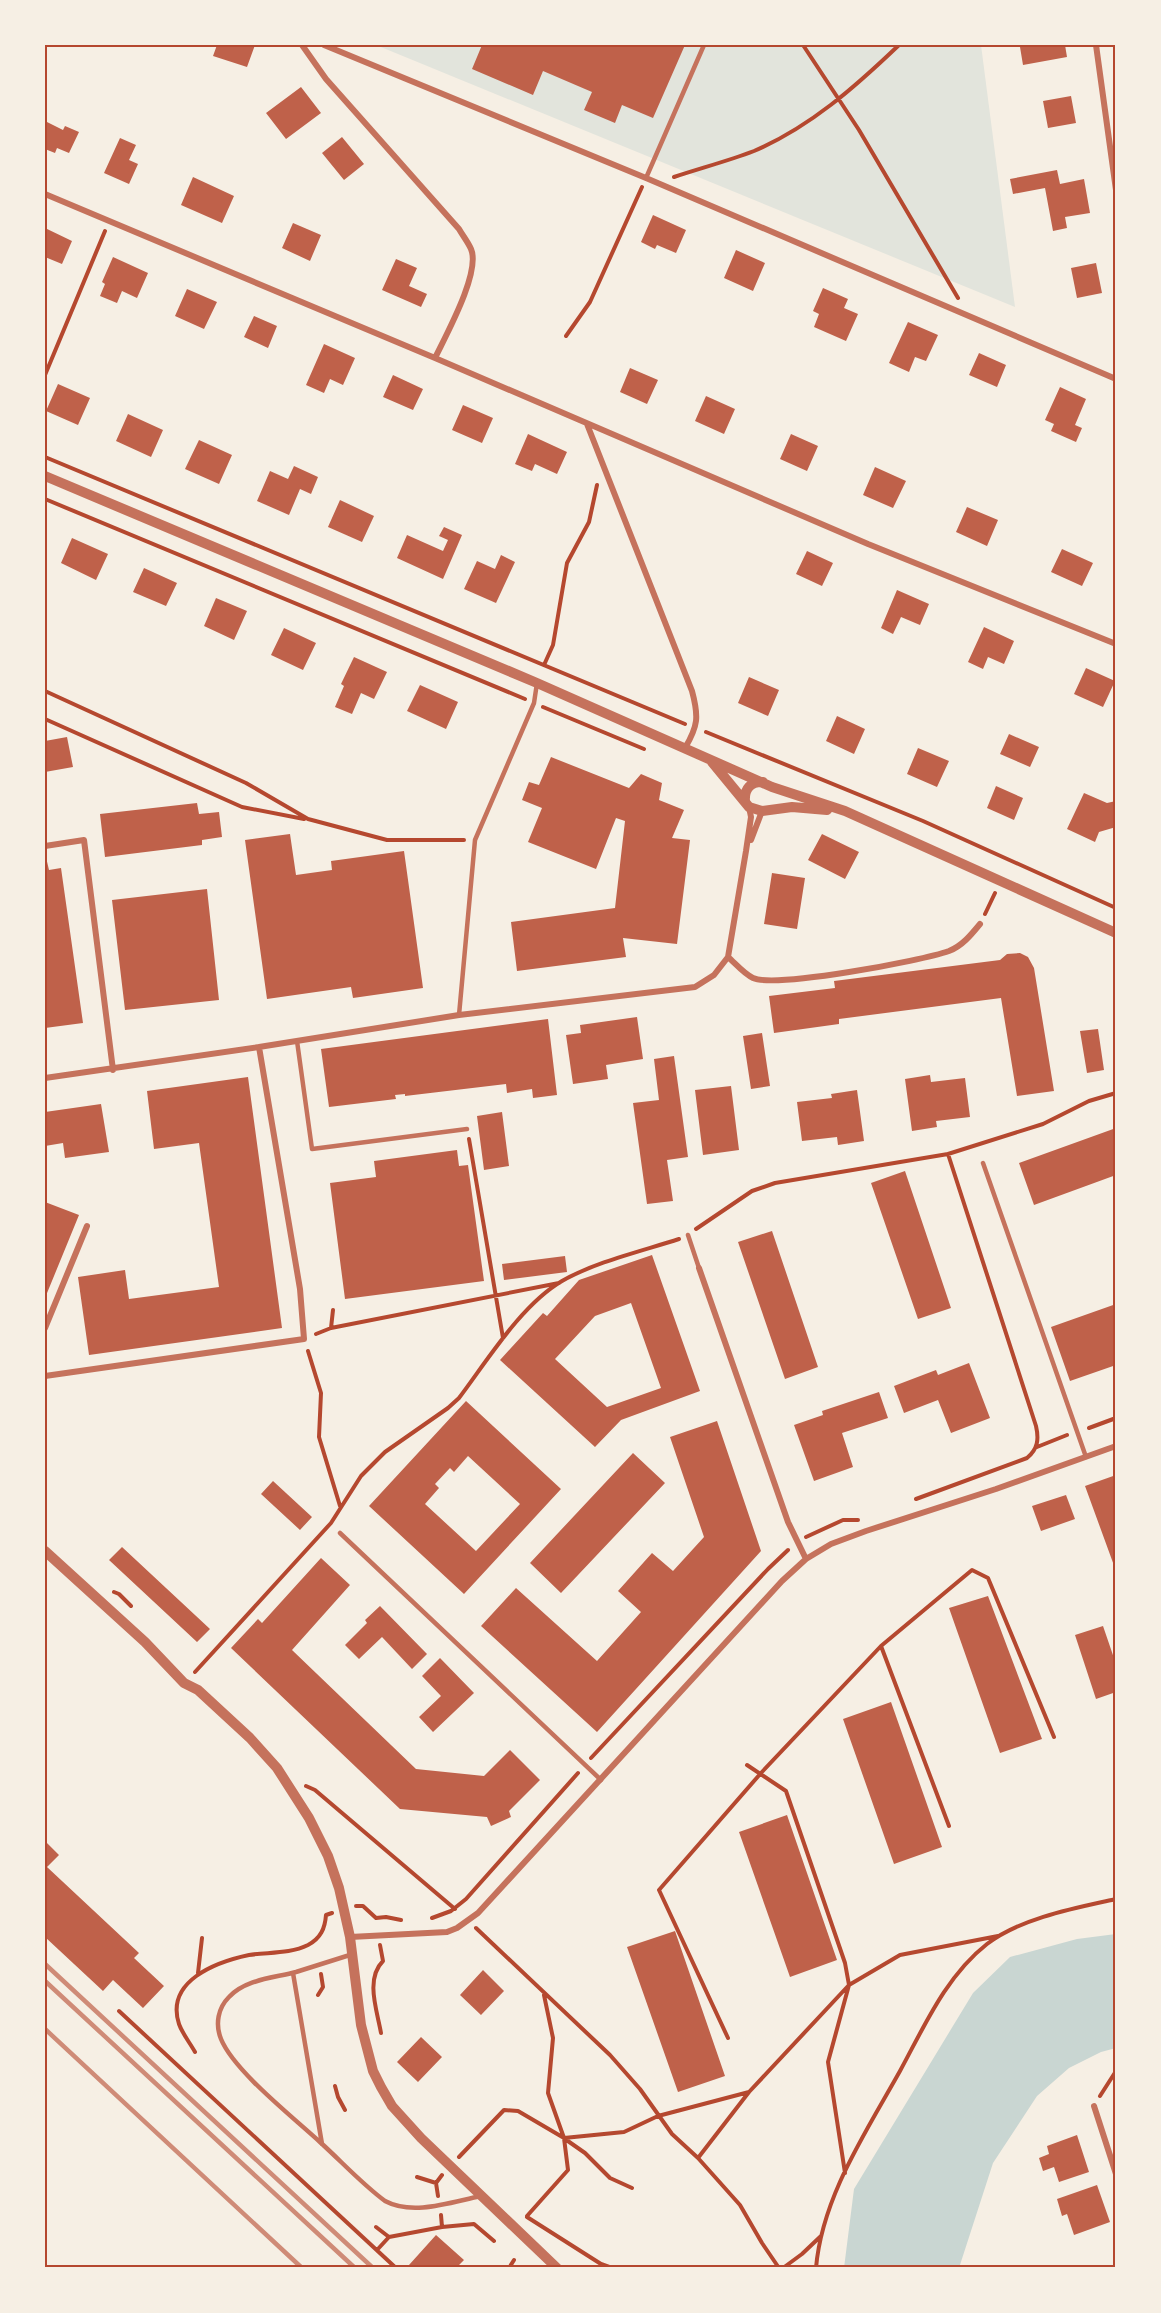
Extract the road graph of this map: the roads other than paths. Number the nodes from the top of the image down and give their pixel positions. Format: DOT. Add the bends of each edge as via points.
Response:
graph roads {
  1 [pos="302,45"];
  2 [pos="324,45"];
  3 [pos="704,45"];
  4 [pos="1096,45"];
  5 [pos="646,178"];
  6 [pos="1116,190"];
  7 [pos="45,194"];
  8 [pos="435,358"];
  9 [pos="1116,379"];
  10 [pos="587,424"];
  11 [pos="45,476"];
  12 [pos="1116,644"];
  13 [pos="537,683"];
  14 [pos="685,748"];
  15 [pos="710,760"];
  16 [pos="767,784"];
  17 [pos="747,804"];
  18 [pos="765,810"];
  19 [pos="845,811"];
  20 [pos="45,846"];
  21 [pos="746,851"];
  22 [pos="980,924"];
  23 [pos="1116,933"];
  24 [pos="728,957"];
  25 [pos="459,1015"];
  26 [pos="297,1041"];
  27 [pos="259,1047"];
  28 [pos="113,1070"];
  29 [pos="45,1078"];
  30 [pos="467,1129"];
  31 [pos="983,1163"];
  32 [pos="87,1226"];
  33 [pos="688,1234"];
  34 [pos="699,1268"];
  35 [pos="45,1328"];
  36 [pos="45,1376"];
  37 [pos="1116,1446"];
  38 [pos="1086,1457"];
  39 [pos="340,1533"];
  40 [pos="45,1551"];
  41 [pos="806,1559"];
  42 [pos="601,1780"];
  43 [pos="350,1937"];
  44 [pos="353,1954"];
  45 [pos="293,1973"];
  46 [pos="1094,2106"];
  47 [pos="322,2144"];
  48 [pos="1116,2174"];
  49 [pos="482,2196"];
  50 [pos="557,2268"];
  1 -- 8 [label="street" via="326,79 459,229 472,251 472,272 465,294"];
  2 -- 5 [label="street"];
  3 -- 5 [label="lane"];
  4 -- 6 [label="street"];
  5 -- 9 [label="street"];
  7 -- 8 [label="street"];
  8 -- 10 [label="street"];
  10 -- 12 [label="street"];
  10 -- 14 [label="street" via="692,692 697,709 696,728"];
  11 -- 13 [label="street"];
  13 -- 14 [label="street"];
  13 -- 25 [label="lane" via="534,703 475,840"];
  14 -- 15 [label="street"];
  15 -- 16 [label="street"];
  15 -- 17 [label="street"];
  16 -- 17 [label="street" via="754,782 749,786"];
  16 -- 18 [label="street" via="775,799"];
  16 -- 19 [label="street"];
  17 -- 18 [label="street"];
  17 -- 21 [label="street" via="751,818"];
  18 -- 19 [label="street" via="792,807"];
  18 -- 21 [label="street"];
  19 -- 23 [label="street"];
  20 -- 28 [label="street" via="84,840"];
  21 -- 24 [label="street"];
  22 -- 24 [label="street" via="951,951 803,978 753,978"];
  24 -- 25 [label="street" via="714,975 695,987"];
  25 -- 26 [label="street"];
  26 -- 27 [label="street"];
  26 -- 30 [label="lane" via="312,1149"];
  27 -- 28 [label="street"];
  27 -- 36 [label="street" via="300,1290 304,1339"];
  28 -- 29 [label="street"];
  31 -- 38 [label="lane"];
  32 -- 35 [label="street"];
  33 -- 34 [label="lane"];
  34 -- 41 [label="street"];
  37 -- 38 [label="street"];
  38 -- 41 [label="street" via="866,1531 831,1544"];
  39 -- 42 [label="lane"];
  40 -- 43 [label="street" via="184,1683 198,1690 250,1738 283,1777 328,1856"];
  41 -- 42 [label="street"];
  42 -- 43 [label="street" via="469,1921 447,1932"];
  43 -- 44 [label="street"];
  44 -- 45 [label="lane"];
  44 -- 49 [label="street" via="362,2025 381,2087 392,2106 421,2138"];
  45 -- 47 [label="lane"];
  45 -- 47 [label="lane" via="260,1980 230,1995 220,2009 218,2030 230,2055"];
  46 -- 48 [label="street"];
  47 -- 49 [label="lane" via="379,2197 393,2205 410,2208"];
  49 -- 50 [label="street"];
}
